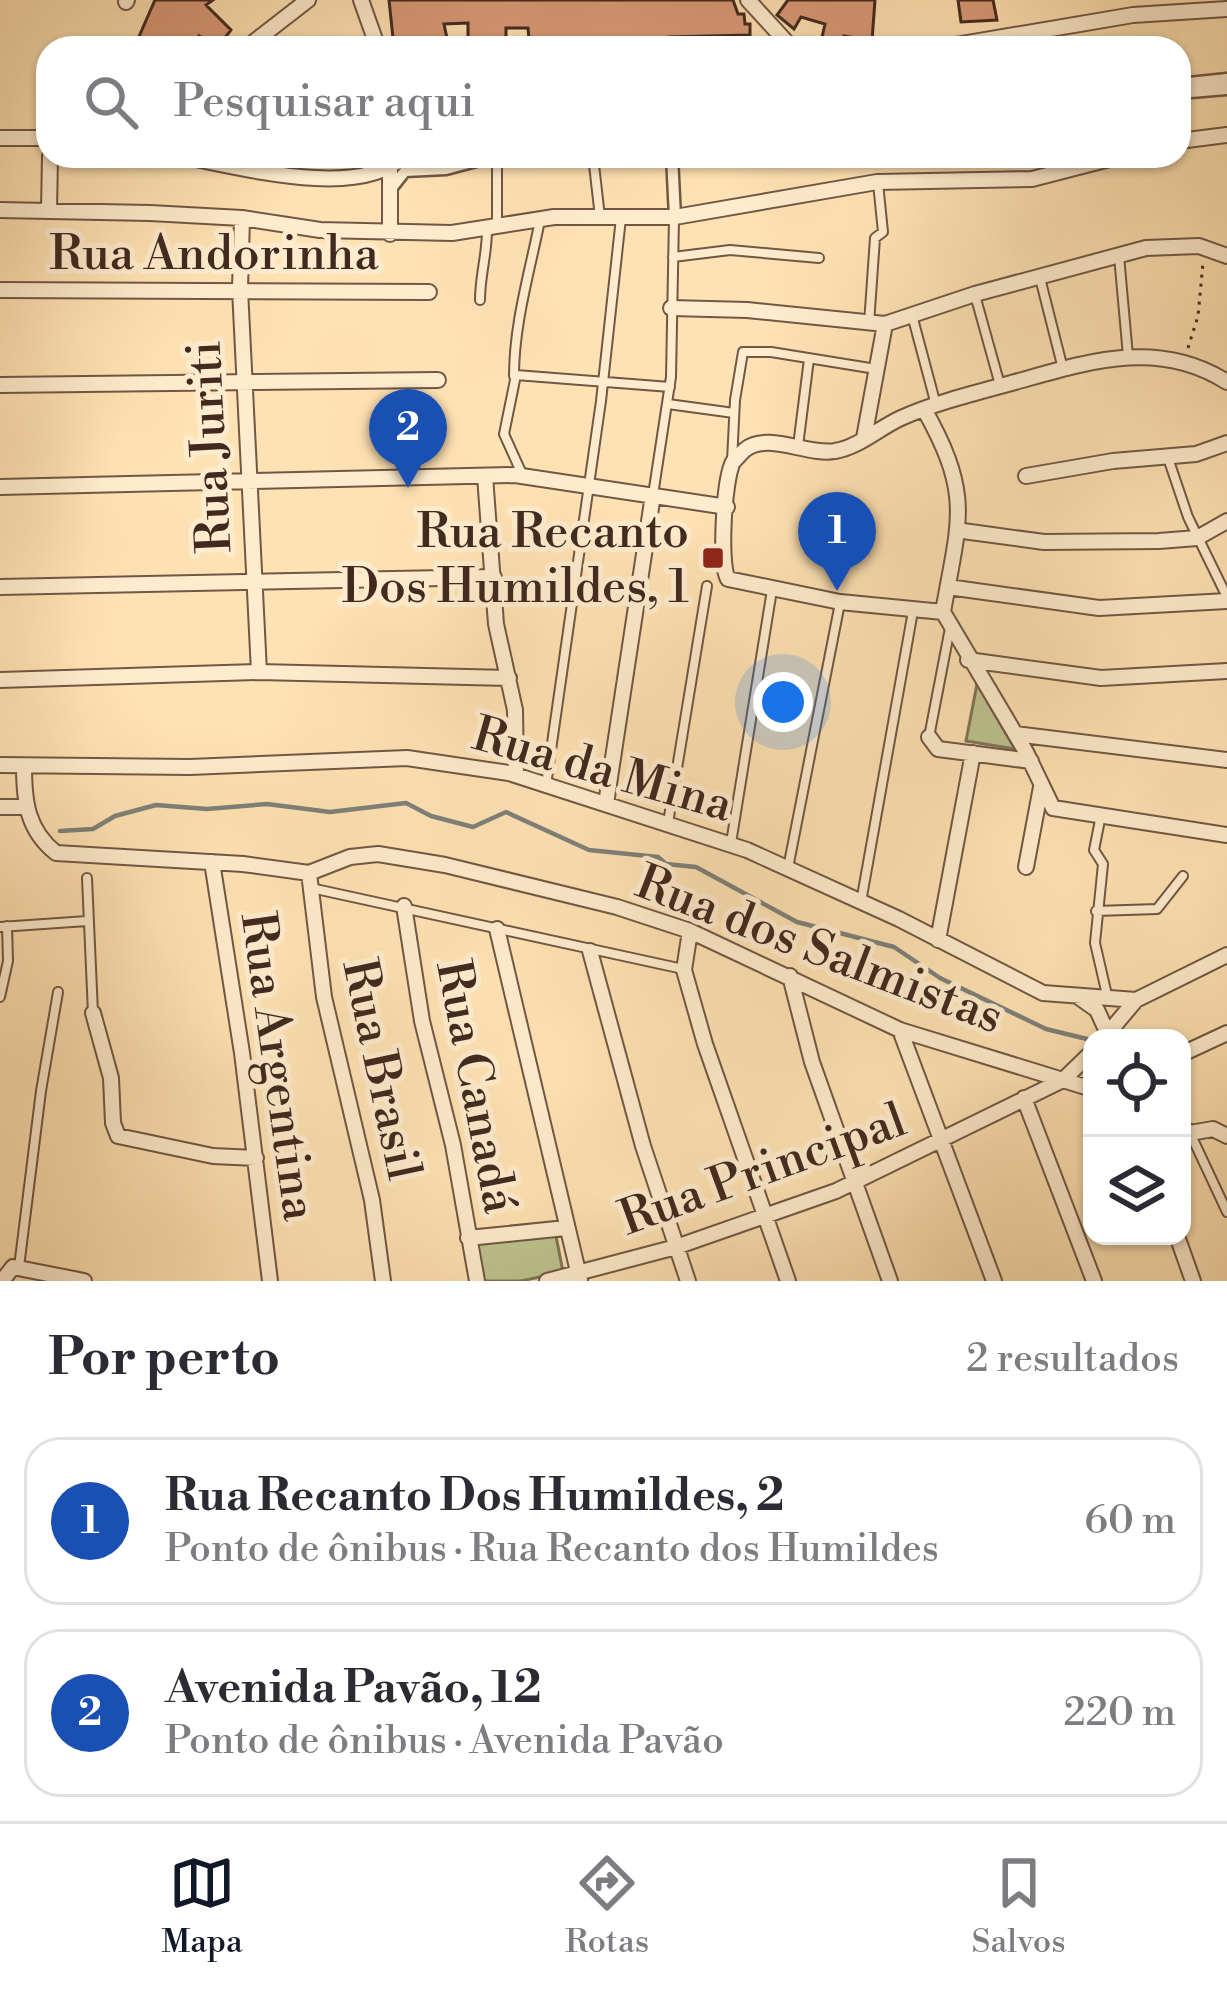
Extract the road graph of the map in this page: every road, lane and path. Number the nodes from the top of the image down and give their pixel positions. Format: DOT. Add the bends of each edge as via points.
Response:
graph roads {
  1 [pos="308,0"];
  2 [pos="361,0"];
  3 [pos="748,0"];
  4 [pos="1130,7"];
  5 [pos="1227,9"];
  6 [pos="1038,31"];
  7 [pos="262,36"];
  8 [pos="374,36"];
  9 [pos="781,36"];
  10 [pos="1009,36"];
  11 [pos="1039,36"];
  12 [pos="1227,79"];
  13 [pos="1191,83"];
  14 [pos="1227,89"];
  15 [pos="1191,92"];
  16 [pos="1227,135"];
  17 [pos="0,138"];
  18 [pos="36,138"];
  19 [pos="1191,140"];
  20 [pos="50,168"];
  21 [pos="257,168"];
  22 [pos="382,168"];
  23 [pos="403,168"];
  24 [pos="405,168"];
  25 [pos="495,168"];
  26 [pos="594,168"];
  27 [pos="672,168"];
  28 [pos="1075,168"];
  29 [pos="878,182"];
  30 [pos="390,190"];
  31 [pos="0,210"];
  32 [pos="50,211"];
  33 [pos="600,217"];
  34 [pos="674,217"];
  35 [pos="242,218"];
  36 [pos="621,218"];
  37 [pos="540,219"];
  38 [pos="492,229"];
  39 [pos="390,234"];
  40 [pos="1208,249"];
  41 [pos="673,256"];
  42 [pos="1119,256"];
  43 [pos="1227,256"];
  44 [pos="819,258"];
  45 [pos="1040,278"];
  46 [pos="240,289"];
  47 [pos="0,290"];
  48 [pos="429,292"];
  49 [pos="975,294"];
  50 [pos="480,300"];
  51 [pos="671,308"];
  52 [pos="912,314"];
  53 [pos="877,324"];
  54 [pos="1128,356"];
  55 [pos="809,358"];
  56 [pos="1184,361"];
  57 [pos="876,369"];
  58 [pos="1063,369"];
  59 [pos="518,376"];
  60 [pos="438,380"];
  61 [pos="244,382"];
  62 [pos="1227,382"];
  63 [pos="603,383"];
  64 [pos="0,385"];
  65 [pos="1000,386"];
  66 [pos="670,387"];
  67 [pos="668,404"];
  68 [pos="930,407"];
  69 [pos="734,413"];
  70 [pos="865,438"];
  71 [pos="1227,443"];
  72 [pos="798,450"];
  73 [pos="1168,458"];
  74 [pos="732,464"];
  75 [pos="522,475"];
  76 [pos="485,476"];
  77 [pos="1026,476"];
  78 [pos="248,484"];
  79 [pos="588,484"];
  80 [pos="0,487"];
  81 [pos="653,495"];
  82 [pos="727,507"];
  83 [pos="1227,521"];
  84 [pos="963,531"];
  85 [pos="1197,538"];
  86 [pos="494,577"];
  87 [pos="253,582"];
  88 [pos="707,586"];
  89 [pos="948,586"];
  90 [pos="0,587"];
  91 [pos="772,590"];
  92 [pos="1227,599"];
  93 [pos="840,602"];
  94 [pos="914,611"];
  95 [pos="947,619"];
  96 [pos="968,660"];
  97 [pos="1227,671"];
  98 [pos="259,672"];
  99 [pos="508,678"];
  100 [pos="0,680"];
  101 [pos="1015,734"];
  102 [pos="929,737"];
  103 [pos="973,753"];
  104 [pos="1227,760"];
  105 [pos="1031,761"];
  106 [pos="0,765"];
  107 [pos="24,766"];
  108 [pos="516,775"];
  109 [pos="546,786"];
  110 [pos="1040,788"];
  111 [pos="606,804"];
  112 [pos="0,806"];
  113 [pos="24,807"];
  114 [pos="1101,815"];
  115 [pos="668,823"];
  116 [pos="1227,835"];
  117 [pos="731,845"];
  118 [pos="212,862"];
  119 [pos="1026,867"];
  120 [pos="788,868"];
  121 [pos="1183,876"];
  122 [pos="87,878"];
  123 [pos="309,880"];
  124 [pos="861,902"];
  125 [pos="404,906"];
  126 [pos="1096,911"];
  127 [pos="87,921"];
  128 [pos="4,927"];
  129 [pos="497,929"];
  130 [pos="690,931"];
  131 [pos="938,940"];
  132 [pos="590,951"];
  133 [pos="1227,955"];
  134 [pos="684,970"];
  135 [pos="790,976"];
  136 [pos="58,992"];
  137 [pos="0,997"];
  138 [pos="1108,997"];
  139 [pos="1080,998"];
  140 [pos="1134,1002"];
  141 [pos="93,1013"];
  142 [pos="1103,1029"];
  143 [pos="1112,1029"];
  144 [pos="900,1030"];
  145 [pos="1227,1033"];
  146 [pos="1191,1050"];
  147 [pos="1083,1061"];
  148 [pos="1064,1080"];
  149 [pos="1083,1086"];
  150 [pos="1024,1098"];
  151 [pos="1191,1130"];
  152 [pos="1227,1136"];
  153 [pos="1190,1137"];
  154 [pos="942,1142"];
  155 [pos="256,1158"];
  156 [pos="856,1182"];
  157 [pos="1227,1212"];
  158 [pos="765,1218"];
  159 [pos="566,1228"];
  160 [pos="468,1238"];
  161 [pos="1180,1245"];
  162 [pos="676,1246"];
  163 [pos="19,1268"];
  164 [pos="580,1278"];
  165 [pos="2,1280"];
  166 [pos="84,1281"];
  167 [pos="270,1281"];
  168 [pos="383,1281"];
  169 [pos="477,1281"];
  170 [pos="547,1281"];
  171 [pos="688,1281"];
  172 [pos="788,1281"];
  173 [pos="890,1281"];
  174 [pos="994,1281"];
  175 [pos="1094,1281"];
  176 [pos="1193,1281"];
  1 -- 7 [label="street"];
  2 -- 8 [label="street"];
  3 -- 9 [label="street"];
  4 -- 5 [label="street"];
  4 -- 6 [label="street"];
  6 -- 10 [label="street"];
  6 -- 11 [label="street"];
  12 -- 13 [label="street"];
  14 -- 15 [label="street"];
  16 -- 19 [label="street"];
  17 -- 18 [label="street"];
  20 -- 32 [label="street"];
  21 -- 22 [label="street" via="328,179"];
  23 -- 30 [label="street"];
  24 -- 30 [label="street"];
  25 -- 38 [label="lane"];
  26 -- 33 [label="lane"];
  27 -- 34 [label="street"];
  28 -- 29 [label="street" via="1032,179"];
  29 -- 34 [label="street"];
  29 -- 53 [label="lane"];
  30 -- 39 [label="street"];
  31 -- 32 [label="street"];
  32 -- 35 [label="street"];
  33 -- 36 [label="street"];
  33 -- 37 [label="street"];
  34 -- 36 [label="street"];
  34 -- 41 [label="lane"];
  35 -- 39 [label="street"];
  35 -- 46 [label="street, Rua Juriti"];
  36 -- 63 [label="lane"];
  37 -- 38 [label="street"];
  37 -- 59 [label="lane" via="518,320"];
  38 -- 39 [label="street"];
  38 -- 50 [label="lane"];
  40 -- 42 [label="street" via="1172,245"];
  40 -- 43 [label="street"];
  40 -- 56 [label="path"];
  41 -- 44 [label="lane" via="730,250"];
  41 -- 51 [label="lane"];
  42 -- 45 [label="street"];
  42 -- 54 [label="lane"];
  45 -- 49 [label="street"];
  45 -- 58 [label="lane"];
  46 -- 47 [label="street, Rua Andorinha"];
  46 -- 48 [label="street, Rua Andorinha"];
  46 -- 61 [label="street, Rua Juriti"];
  49 -- 52 [label="street"];
  49 -- 65 [label="lane"];
  51 -- 53 [label="street"];
  51 -- 66 [label="lane"];
  52 -- 53 [label="street"];
  52 -- 68 [label="lane"];
  53 -- 57 [label="street"];
  54 -- 56 [label="street"];
  54 -- 58 [label="street"];
  55 -- 57 [label="lane"];
  55 -- 69 [label="lane" via="743,352"];
  55 -- 72 [label="lane"];
  56 -- 62 [label="street"];
  57 -- 70 [label="street"];
  58 -- 65 [label="street"];
  59 -- 63 [label="lane"];
  59 -- 75 [label="lane" via="504,434"];
  60 -- 61 [label="street"];
  61 -- 64 [label="street"];
  61 -- 78 [label="street, Rua Juriti"];
  63 -- 66 [label="lane"];
  63 -- 79 [label="lane"];
  65 -- 68 [label="street"];
  66 -- 67 [label="lane"];
  67 -- 69 [label="lane"];
  67 -- 81 [label="lane"];
  68 -- 70 [label="street"];
  68 -- 89 [label="street" via="958,488"];
  69 -- 74 [label="lane"];
  70 -- 72 [label="street" via="831,452"];
  71 -- 73 [label="street"];
  72 -- 74 [label="street" via="757,443"];
  73 -- 77 [label="street"];
  73 -- 85 [label="lane"];
  74 -- 82 [label="street"];
  75 -- 76 [label="street"];
  75 -- 79 [label="street"];
  76 -- 78 [label="street"];
  76 -- 86 [label="street"];
  78 -- 80 [label="street"];
  78 -- 87 [label="street, Rua Juriti"];
  79 -- 81 [label="street"];
  79 -- 109 [label="lane"];
  81 -- 82 [label="street"];
  81 -- 111 [label="street"];
  82 -- 91 [label="street" via="724,575"];
  83 -- 85 [label="street"];
  84 -- 85 [label="street" via="1067,543"];
  85 -- 92 [label="lane"];
  86 -- 87 [label="street"];
  86 -- 99 [label="street"];
  87 -- 90 [label="street"];
  87 -- 98 [label="street, Rua Juriti"];
  88 -- 115 [label="lane"];
  89 -- 92 [label="street" via="1100,608"];
  89 -- 95 [label="street"];
  91 -- 93 [label="street"];
  91 -- 117 [label="lane"];
  93 -- 94 [label="street"];
  93 -- 120 [label="lane"];
  94 -- 95 [label="street"];
  94 -- 124 [label="lane"];
  95 -- 96 [label="street"];
  95 -- 102 [label="lane"];
  96 -- 97 [label="street" via="1101,678"];
  96 -- 101 [label="street"];
  98 -- 99 [label="street"];
  98 -- 100 [label="street"];
  99 -- 108 [label="street"];
  101 -- 104 [label="street"];
  101 -- 105 [label="street"];
  102 -- 103 [label="street" via="938,749"];
  103 -- 105 [label="street"];
  103 -- 131 [label="street"];
  105 -- 110 [label="street"];
  106 -- 107 [label="street, Rua da Mina"];
  107 -- 108 [label="street, Rua da Mina" via="407,758"];
  107 -- 113 [label="street"];
  108 -- 109 [label="street, Rua da Mina"];
  109 -- 111 [label="street, Rua da Mina"];
  110 -- 114 [label="street" via="1054,808"];
  110 -- 119 [label="street"];
  111 -- 115 [label="street, Rua da Mina"];
  112 -- 113 [label="street"];
  113 -- 118 [label="street" via="56,853"];
  114 -- 116 [label="street"];
  114 -- 126 [label="lane"];
  115 -- 117 [label="street, Rua da Mina"];
  117 -- 120 [label="street, Rua da Mina"];
  118 -- 123 [label="street"];
  118 -- 155 [label="street, Rua Argentina"];
  120 -- 124 [label="street, Rua da Mina"];
  121 -- 126 [label="lane" via="1157,909"];
  122 -- 127 [label="lane"];
  123 -- 125 [label="lane"];
  123 -- 130 [label="street, Rua dos Salmistas" via="350,857 401,856"];
  123 -- 168 [label="street, Rua Brasil" via="324,997"];
  124 -- 131 [label="street, Rua da Mina"];
  125 -- 129 [label="lane"];
  125 -- 160 [label="street, Rua Canadá"];
  126 -- 138 [label="lane"];
  127 -- 128 [label="lane"];
  127 -- 141 [label="lane"];
  128 -- 137 [label="lane"];
  129 -- 132 [label="lane"];
  129 -- 159 [label="street"];
  130 -- 134 [label="street"];
  130 -- 135 [label="street, Rua dos Salmistas"];
  131 -- 139 [label="street, Rua da Mina" via="1036,990"];
  132 -- 134 [label="lane"];
  132 -- 162 [label="street"];
  133 -- 140 [label="street"];
  134 -- 158 [label="street"];
  135 -- 144 [label="street, Rua dos Salmistas"];
  135 -- 156 [label="street"];
  136 -- 163 [label="lane"];
  138 -- 139 [label="street, Rua da Mina"];
  138 -- 140 [label="street, Rua da Mina"];
  139 -- 142 [label="street"];
  140 -- 143 [label="street"];
  141 -- 155 [label="street" via="118,1136"];
  144 -- 148 [label="street, Rua dos Salmistas"];
  144 -- 154 [label="street"];
  145 -- 146 [label="street"];
  147 -- 148 [label="street"];
  148 -- 149 [label="street, Rua dos Salmistas"];
  148 -- 150 [label="street, Rua Principal"];
  150 -- 154 [label="street, Rua Principal"];
  150 -- 175 [label="street"];
  151 -- 152 [label="street"];
  153 -- 157 [label="lane"];
  154 -- 156 [label="street, Rua Principal"];
  154 -- 174 [label="street"];
  155 -- 167 [label="street, Rua Argentina"];
  156 -- 158 [label="street, Rua Principal"];
  156 -- 173 [label="street"];
  158 -- 162 [label="street, Rua Principal"];
  158 -- 172 [label="street"];
  159 -- 160 [label="street, Rua Principal"];
  159 -- 164 [label="street"];
  160 -- 169 [label="street, Rua Canadá"];
  161 -- 176 [label="street"];
  162 -- 164 [label="street, Rua Principal"];
  162 -- 171 [label="street"];
  163 -- 165 [label="street"];
  163 -- 166 [label="street"];
  164 -- 170 [label="street, Rua Principal"];
}
